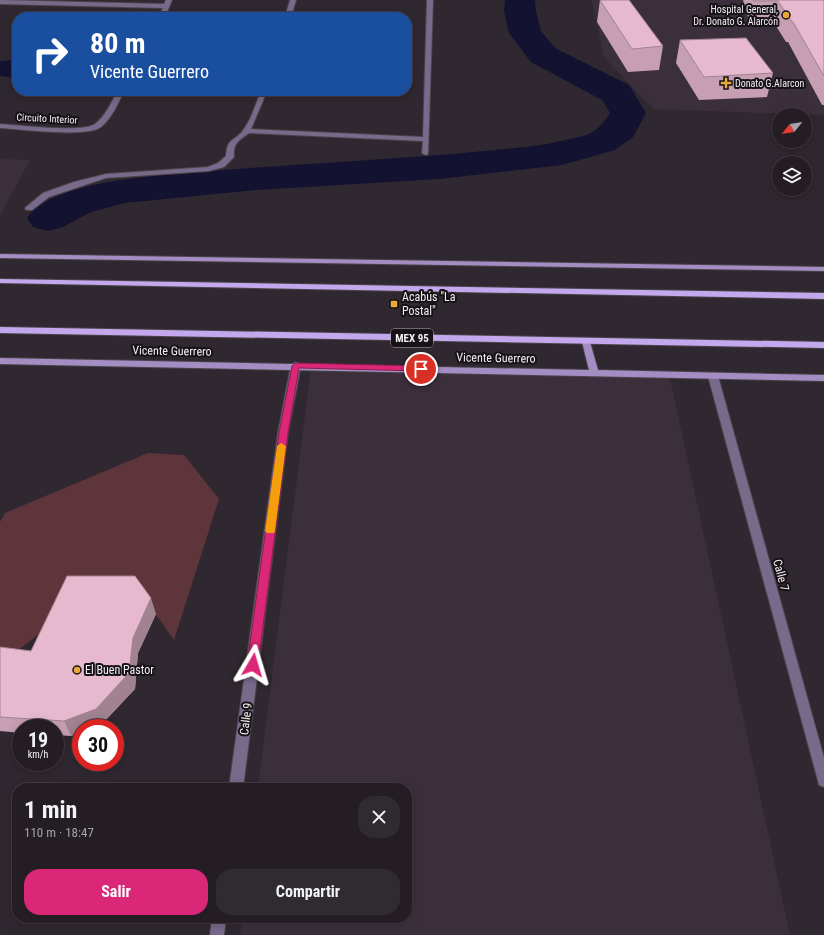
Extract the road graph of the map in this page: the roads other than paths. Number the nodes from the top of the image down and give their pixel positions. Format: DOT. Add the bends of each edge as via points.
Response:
graph roads {
  1 [pos="169,0"];
  2 [pos="293,0"];
  3 [pos="430,0"];
  4 [pos="0,2"];
  5 [pos="166,6"];
  6 [pos="164,12"];
  7 [pos="289,12"];
  8 [pos="118,96"];
  9 [pos="262,96"];
  10 [pos="0,126"];
  11 [pos="247,131"];
  12 [pos="426,139"];
  13 [pos="426,153"];
  14 [pos="29,208"];
  15 [pos="0,256"];
  16 [pos="824,269"];
  17 [pos="0,280"];
  18 [pos="824,296"];
  19 [pos="0,330"];
  20 [pos="586,342"];
  21 [pos="824,345"];
  22 [pos="0,361"];
  23 [pos="296,366"];
  24 [pos="594,373"];
  25 [pos="713,376"];
  26 [pos="824,378"];
  27 [pos="824,781"];
  28 [pos="237,783"];
  29 [pos="218,923"];
  30 [pos="217,935"];
  1 -- 5 [label="street"];
  2 -- 7 [label="street"];
  3 -- 12 [label="street"];
  4 -- 5 [label="street"];
  5 -- 6 [label="street"];
  8 -- 10 [label="street, Circuito Interior" via="102,122 93,129"];
  9 -- 11 [label="street"];
  11 -- 12 [label="street"];
  11 -- 14 [label="street" via="235,140 230,147 230,157 221,165 209,169 106,176 46,195"];
  12 -- 13 [label="street"];
  15 -- 16 [label="main road"];
  17 -- 18 [label="main road"];
  19 -- 20 [label="main road, MEX 95"];
  20 -- 21 [label="main road, MEX 95"];
  20 -- 24 [label="main road"];
  22 -- 23 [label="main road, Vicente Guerrero"];
  23 -- 24 [label="main road, Vicente Guerrero"];
  23 -- 28 [label="street, Calle 9" via="283,433"];
  24 -- 25 [label="main road, Vicente Guerrero"];
  25 -- 26 [label="main road, Vicente Guerrero"];
  25 -- 27 [label="street, Calle 7"];
  29 -- 30 [label="street"];
}
